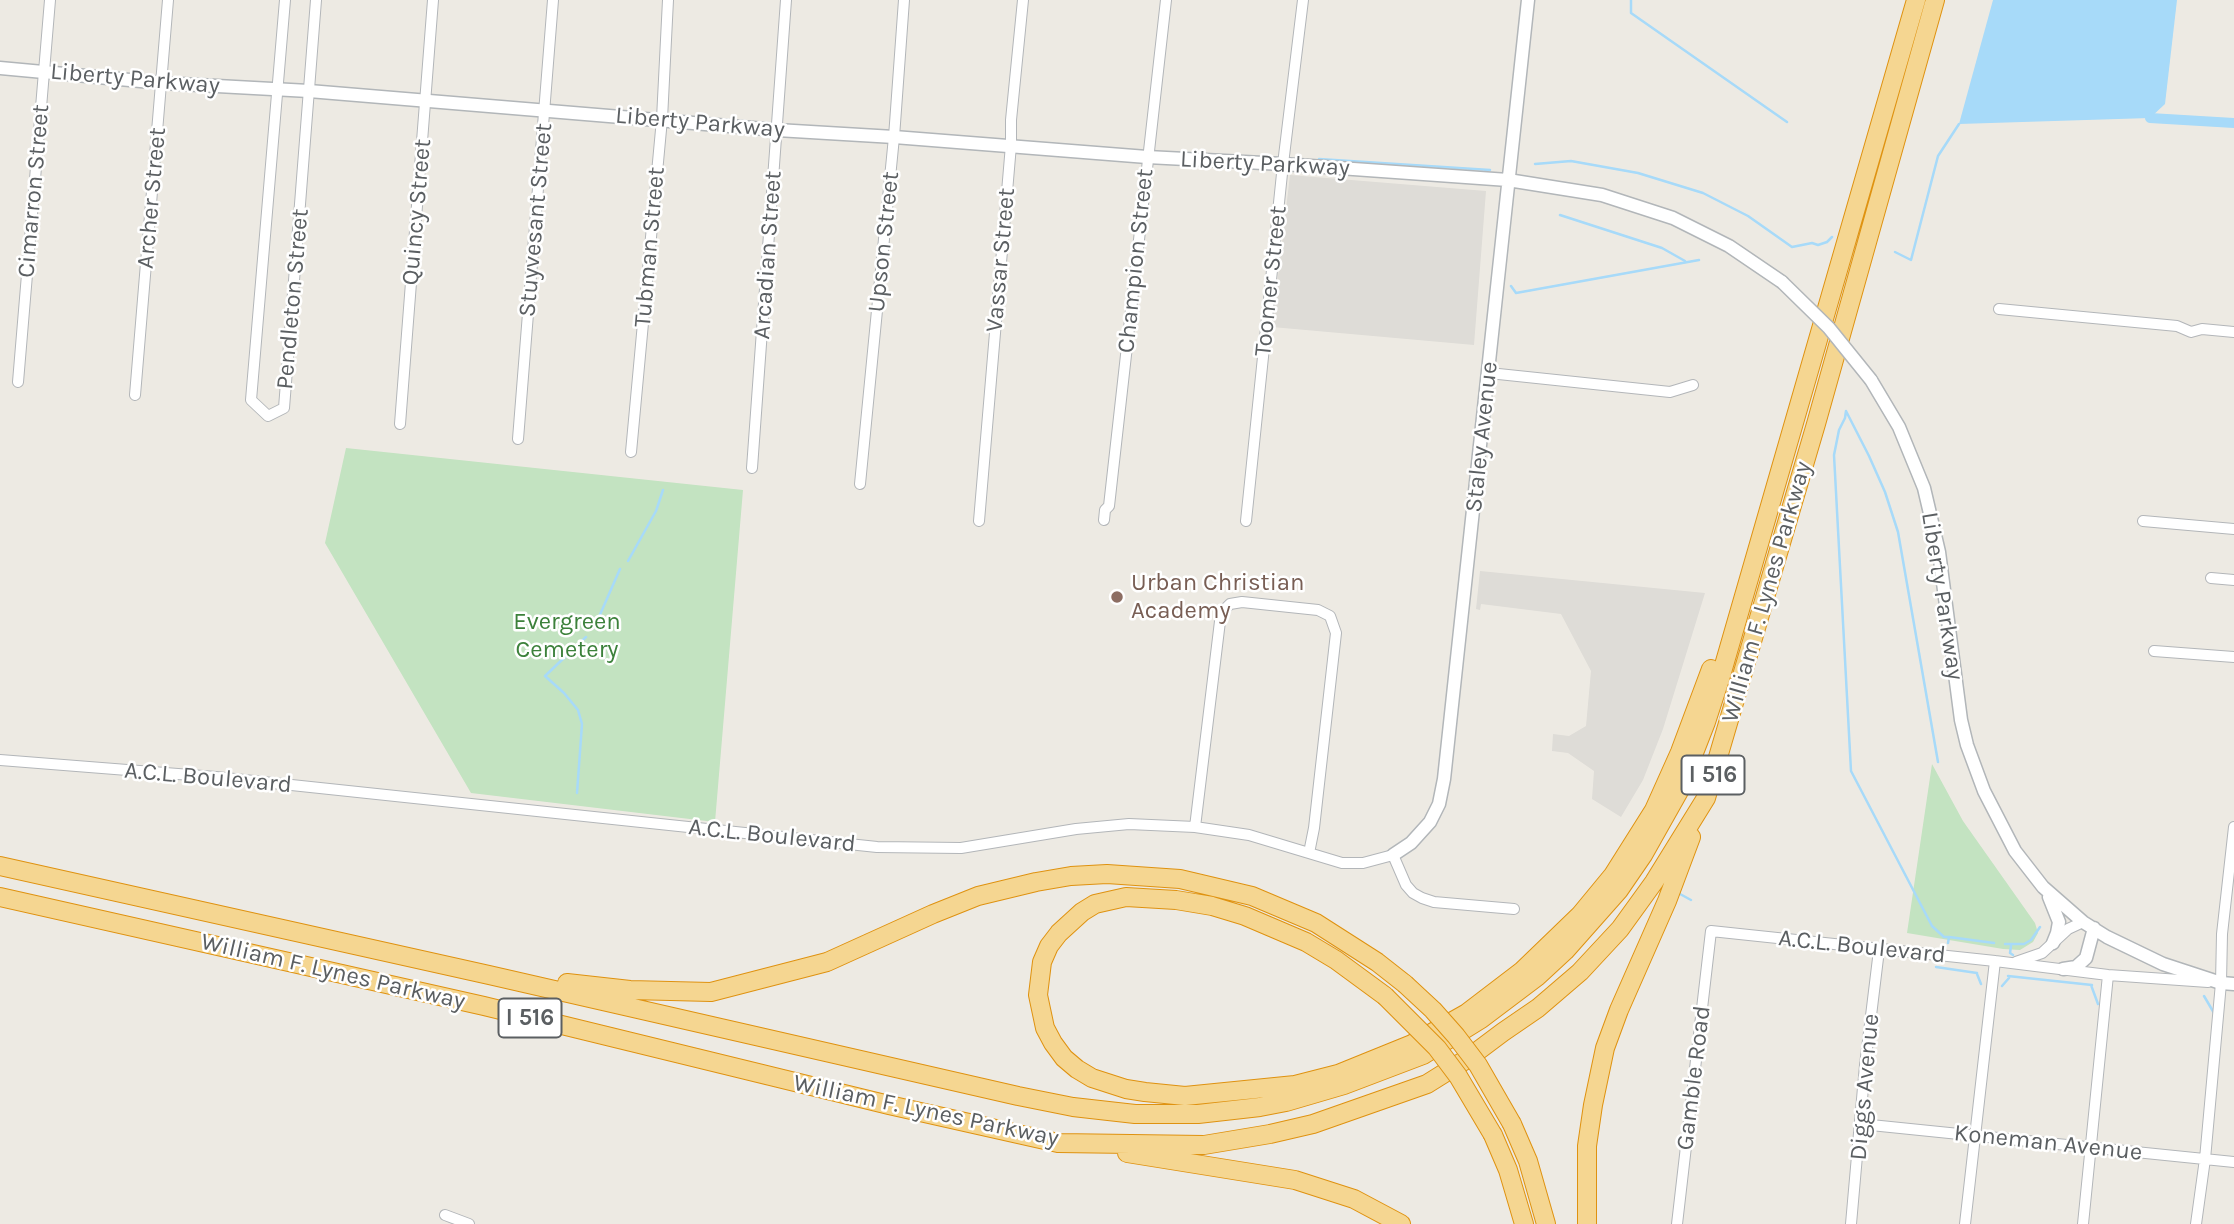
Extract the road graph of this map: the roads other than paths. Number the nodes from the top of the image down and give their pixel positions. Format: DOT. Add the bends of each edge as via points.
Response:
graph roads {
  1 [pos="50,0"];
  2 [pos="167,0"];
  3 [pos="285,0"];
  4 [pos="316,0"];
  5 [pos="433,0"];
  6 [pos="553,0"];
  7 [pos="668,0"];
  8 [pos="786,0"];
  9 [pos="904,0"];
  10 [pos="1023,0"];
  11 [pos="1166,0"];
  12 [pos="1303,0"];
  13 [pos="1528,0"];
  14 [pos="1916,0"];
  15 [pos="1935,0"];
  16 [pos="0,68"];
  17 [pos="44,71"];
  18 [pos="162,83"];
  19 [pos="279,89"];
  20 [pos="309,90"];
  21 [pos="426,101"];
  22 [pos="545,111"];
  23 [pos="663,120"];
  24 [pos="777,130"];
  25 [pos="894,136"];
  26 [pos="1011,145"];
  27 [pos="1147,157"];
  28 [pos="1283,164"];
  29 [pos="1508,180"];
  30 [pos="1999,309"];
  31 [pos="2234,332"];
  32 [pos="1489,373"];
  33 [pos="18,382"];
  34 [pos="1693,385"];
  35 [pos="135,395"];
  36 [pos="400,424"];
  37 [pos="518,439"];
  38 [pos="631,452"];
  39 [pos="752,468"];
  40 [pos="860,484"];
  41 [pos="1104,520"];
  42 [pos="979,521"];
  43 [pos="1246,521"];
  44 [pos="2143,521"];
  45 [pos="2234,529"];
  46 [pos="1760,538"];
  47 [pos="2211,578"];
  48 [pos="2234,580"];
  49 [pos="2154,651"];
  50 [pos="2234,657"];
  51 [pos="0,760"];
  52 [pos="1706,798"];
  53 [pos="1195,827"];
  54 [pos="2234,827"];
  55 [pos="1310,853"];
  56 [pos="1393,855"];
  57 [pos="0,866"];
  58 [pos="2046,890"];
  59 [pos="0,897"];
  60 [pos="1514,909"];
  61 [pos="2088,925"];
  62 [pos="1711,931"];
  63 [pos="2053,943"];
  64 [pos="1879,950"];
  65 [pos="1995,961"];
  66 [pos="2012,963"];
  67 [pos="2063,969"];
  68 [pos="489,975"];
  69 [pos="2108,975"];
  70 [pos="2228,983"];
  71 [pos="1861,1124"];
  72 [pos="1975,1135"];
  73 [pos="1058,1143"];
  74 [pos="2090,1146"];
  75 [pos="2205,1159"];
  76 [pos="2234,1162"];
  77 [pos="445,1215"];
  78 [pos="469,1224"];
  79 [pos="1401,1224"];
  80 [pos="1524,1224"];
  81 [pos="1546,1224"];
  82 [pos="1587,1224"];
  83 [pos="1677,1224"];
  84 [pos="1851,1224"];
  85 [pos="1965,1224"];
  86 [pos="2082,1224"];
  87 [pos="2196,1224"];
  1 -- 17 [label="street, Cimarron Street"];
  2 -- 18 [label="street, Archer Street"];
  3 -- 19 [label="street, Pendleton Street"];
  4 -- 20 [label="street, Pendleton Street"];
  5 -- 21 [label="street, Quincy Street"];
  6 -- 22 [label="street, Stuyvesant Street"];
  7 -- 23 [label="street, Tubman Street"];
  8 -- 24 [label="street, Arcadian Street"];
  9 -- 25 [label="street, Upson Street"];
  10 -- 26 [label="street, Vassar Street"];
  11 -- 27 [label="street, Champion Street"];
  12 -- 28 [label="street, Toomer Street"];
  13 -- 29 [label="street, Staley Avenue"];
  14 -- 46 [label="highway, William F. Lynes Parkway / I 516"];
  15 -- 52 [label="highway, William F. Lynes Parkway / I 516"];
  16 -- 17 [label="street, Liberty Parkway"];
  17 -- 18 [label="street, Liberty Parkway"];
  17 -- 33 [label="street, Cimarron Street"];
  18 -- 19 [label="street, Liberty Parkway"];
  18 -- 35 [label="street, Archer Street"];
  19 -- 20 [label="street, Liberty Parkway"];
  19 -- 20 [label="street, Pendleton Street" via="251,400 268,416 284,408"];
  20 -- 21 [label="street, Liberty Parkway"];
  21 -- 22 [label="street, Liberty Parkway"];
  21 -- 36 [label="street, Quincy Street"];
  22 -- 23 [label="street, Liberty Parkway"];
  22 -- 37 [label="street, Stuyvesant Street"];
  23 -- 24 [label="street, Liberty Parkway"];
  23 -- 38 [label="street, Tubman Street"];
  24 -- 25 [label="street, Liberty Parkway"];
  24 -- 39 [label="street, Arcadian Street"];
  25 -- 26 [label="street, Liberty Parkway"];
  25 -- 40 [label="street, Upson Street"];
  26 -- 27 [label="street, Liberty Parkway"];
  26 -- 42 [label="street, Vassar Street"];
  27 -- 28 [label="street, Liberty Parkway"];
  27 -- 41 [label="street, Champion Street"];
  28 -- 29 [label="street, Liberty Parkway"];
  28 -- 43 [label="street, Toomer Street"];
  29 -- 32 [label="street, Staley Avenue"];
  29 -- 58 [label="street, Liberty Parkway, bridge" via="1602,195 1673,218 1729,246 1782,282 1829,328 1871,380 1899,427 1924,488 1939,552 1961,720 1975,770 2015,851"];
  30 -- 31 [label="street" via="2178,326 2192,332"];
  32 -- 34 [label="street" via="1670,392"];
  32 -- 56 [label="street, Staley Avenue" via="1442,793 1426,829"];
  44 -- 45 [label="street"];
  46 -- 68 [label="highway, William F. Lynes Parkway / I 516" via="1693,759 1663,822 1619,890 1565,951 1482,1019 1423,1055 1354,1082 1286,1102 1232,1111 1104,1111 1004,1093"];
  46 -- 80 [label="highway, bridge" via="1680,752 1636,841 1613,875 1548,948 1467,1013 1412,1044 1338,1074 1272,1089 1185,1096 1126,1089 1077,1069 1053,1043 1038,995 1042,962 1059,933 1082,912 1126,897 1212,906 1306,942 1385,996 1421,1030 1451,1067 1493,1135"];
  47 -- 48 [label="street"];
  49 -- 50 [label="street"];
  51 -- 53 [label="street, A.C.L. Boulevard" via="877,847 961,848 1129,824"];
  52 -- 73 [label="highway, William F. Lynes Parkway / I 516" via="1620,929 1580,972 1538,1009 1427,1084 1313,1124 1217,1143"];
  52 -- 82 [label="highway" via="1605,1048 1587,1146"];
  53 -- 55 [label="street, A.C.L. Boulevard" via="1249,835"];
  53 -- 55 [label="street" via="1221,613 1230,604 1242,602 1318,610 1330,616 1336,633"];
  54 -- 70 [label="street" via="2222,934"];
  55 -- 56 [label="street, A.C.L. Boulevard" via="1352,863"];
  56 -- 60 [label="street" via="1406,885 1422,898"];
  57 -- 68 [label="highway, William F. Lynes Parkway / I 516"];
  58 -- 61 [label="street, Liberty Parkway"];
  58 -- 63 [label="street" via="2059,922"];
  59 -- 73 [label="highway, William F. Lynes Parkway / I 516"];
  61 -- 63 [label="street, A.C.L. Boulevard" via="2068,929"];
  61 -- 67 [label="street" via="2086,958 2076,967"];
  61 -- 70 [label="street" via="2164,964"];
  62 -- 64 [label="street, A.C.L. Boulevard"];
  62 -- 83 [label="street, Gamble Road"];
  63 -- 66 [label="street, A.C.L. Boulevard" via="2036,956"];
  64 -- 65 [label="street, A.C.L. Boulevard"];
  64 -- 71 [label="street, Diggs Avenue"];
  65 -- 66 [label="street, A.C.L. Boulevard"];
  65 -- 72 [label="street"];
  66 -- 67 [label="street, A.C.L. Boulevard"];
  67 -- 69 [label="street, A.C.L. Boulevard"];
  68 -- 81 [label="highway, bridge" via="630,990 710,992 827,962 978,896 1048,880 1107,874 1181,878 1252,895 1316,923 1405,984 1478,1065 1528,1161"];
  69 -- 70 [label="street, A.C.L. Boulevard"];
  69 -- 74 [label="street"];
  70 -- 75 [label="street"];
  71 -- 72 [label="street, Koneman Avenue"];
  71 -- 84 [label="street, Diggs Avenue"];
  72 -- 74 [label="street, Koneman Avenue"];
  72 -- 85 [label="street"];
  73 -- 79 [label="highway" via="1295,1180 1354,1199"];
  74 -- 75 [label="street, Koneman Avenue"];
  74 -- 86 [label="street"];
  75 -- 76 [label="street, Koneman Avenue"];
  75 -- 87 [label="street"];
  77 -- 78 [label="street"];
}
